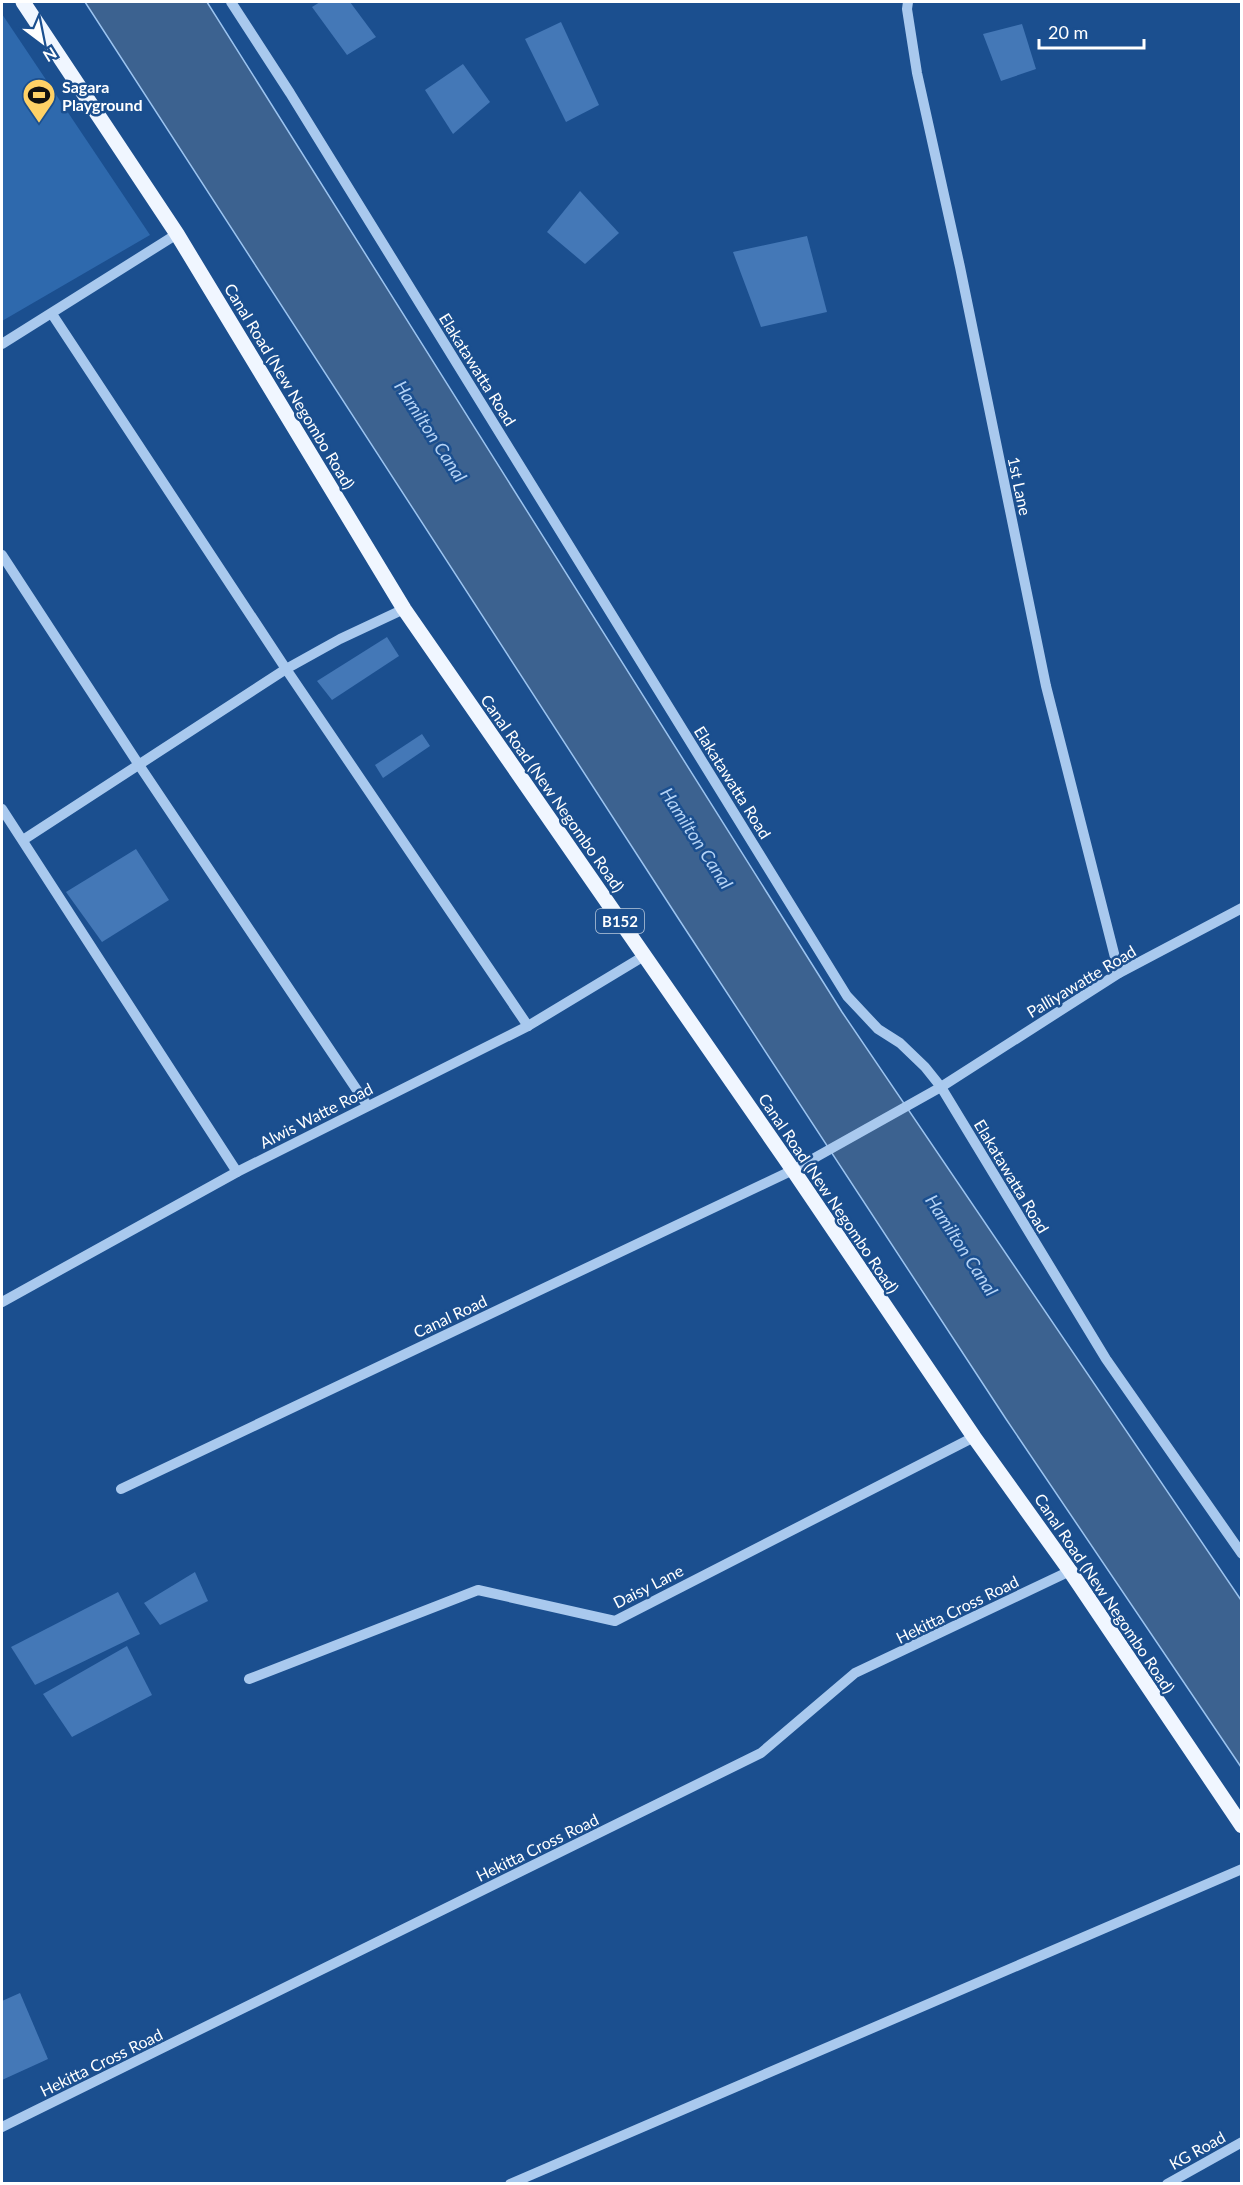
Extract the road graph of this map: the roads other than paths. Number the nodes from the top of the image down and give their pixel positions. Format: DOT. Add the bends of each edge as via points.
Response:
graph roads {
  1 [pos="23,2"];
  2 [pos="231,2"];
  3 [pos="907,4"];
  4 [pos="177,234"];
  5 [pos="52,314"];
  6 [pos="2,344"];
  7 [pos="2,555"];
  8 [pos="404,609"];
  9 [pos="286,669"];
  10 [pos="139,765"];
  11 [pos="2,809"];
  12 [pos="22,840"];
  13 [pos="1242,908"];
  14 [pos="644,956"];
  15 [pos="1119,973"];
  16 [pos="528,1026"];
  17 [pos="940,1087"];
  18 [pos="367,1105"];
  19 [pos="793,1170"];
  20 [pos="237,1172"];
  21 [pos="2,1302"];
  22 [pos="974,1437"];
  23 [pos="121,1489"];
  24 [pos="1242,1554"];
  25 [pos="1070,1571"];
  26 [pos="249,1679"];
  27 [pos="1242,1826"];
  28 [pos="1242,1869"];
  29 [pos="2,2127"];
  30 [pos="1242,2142"];
  31 [pos="510,2184"];
  32 [pos="1167,2184"];
  1 -- 4 [label="main road, Canal Road (New Negombo Road) / B152"];
  2 -- 17 [label="street, Elakatawatta Road" via="847,996 878,1029 900,1042"];
  3 -- 15 [label="street, 1st Lane" via="917,73 1046,686"];
  4 -- 5 [label="street"];
  4 -- 8 [label="main road, Canal Road (New Negombo Road) / B152"];
  5 -- 6 [label="street"];
  5 -- 9 [label="street"];
  7 -- 10 [label="street"];
  8 -- 9 [label="street"];
  8 -- 14 [label="main road, Canal Road (New Negombo Road) / B152"];
  9 -- 10 [label="street"];
  9 -- 16 [label="street"];
  10 -- 12 [label="street"];
  10 -- 18 [label="street"];
  11 -- 12 [label="street"];
  12 -- 20 [label="street"];
  13 -- 15 [label="street, Palliyawatte Road"];
  14 -- 16 [label="street, Alwis Watte Road"];
  14 -- 19 [label="main road, Canal Road (New Negombo Road) / B152"];
  15 -- 17 [label="street, Palliyawatte Road"];
  16 -- 18 [label="street, Alwis Watte Road"];
  17 -- 19 [label="street, Palliyawatte Road"];
  17 -- 24 [label="street, Elakatawatta Road" via="1106,1359"];
  18 -- 20 [label="street, Alwis Watte Road"];
  19 -- 22 [label="main road, Canal Road (New Negombo Road) / B152"];
  19 -- 23 [label="street, Canal Road"];
  20 -- 21 [label="street, Alwis Watte Road"];
  22 -- 25 [label="main road, Canal Road (New Negombo Road) / B152"];
  22 -- 26 [label="street, Daisy Lane" via="615,1621 478,1590"];
  25 -- 27 [label="main road, Canal Road (New Negombo Road) / B152"];
  25 -- 29 [label="street, Hekitta Cross Road" via="855,1673 762,1753"];
  28 -- 31 [label="street"];
  30 -- 32 [label="street, KG Road"];
}
